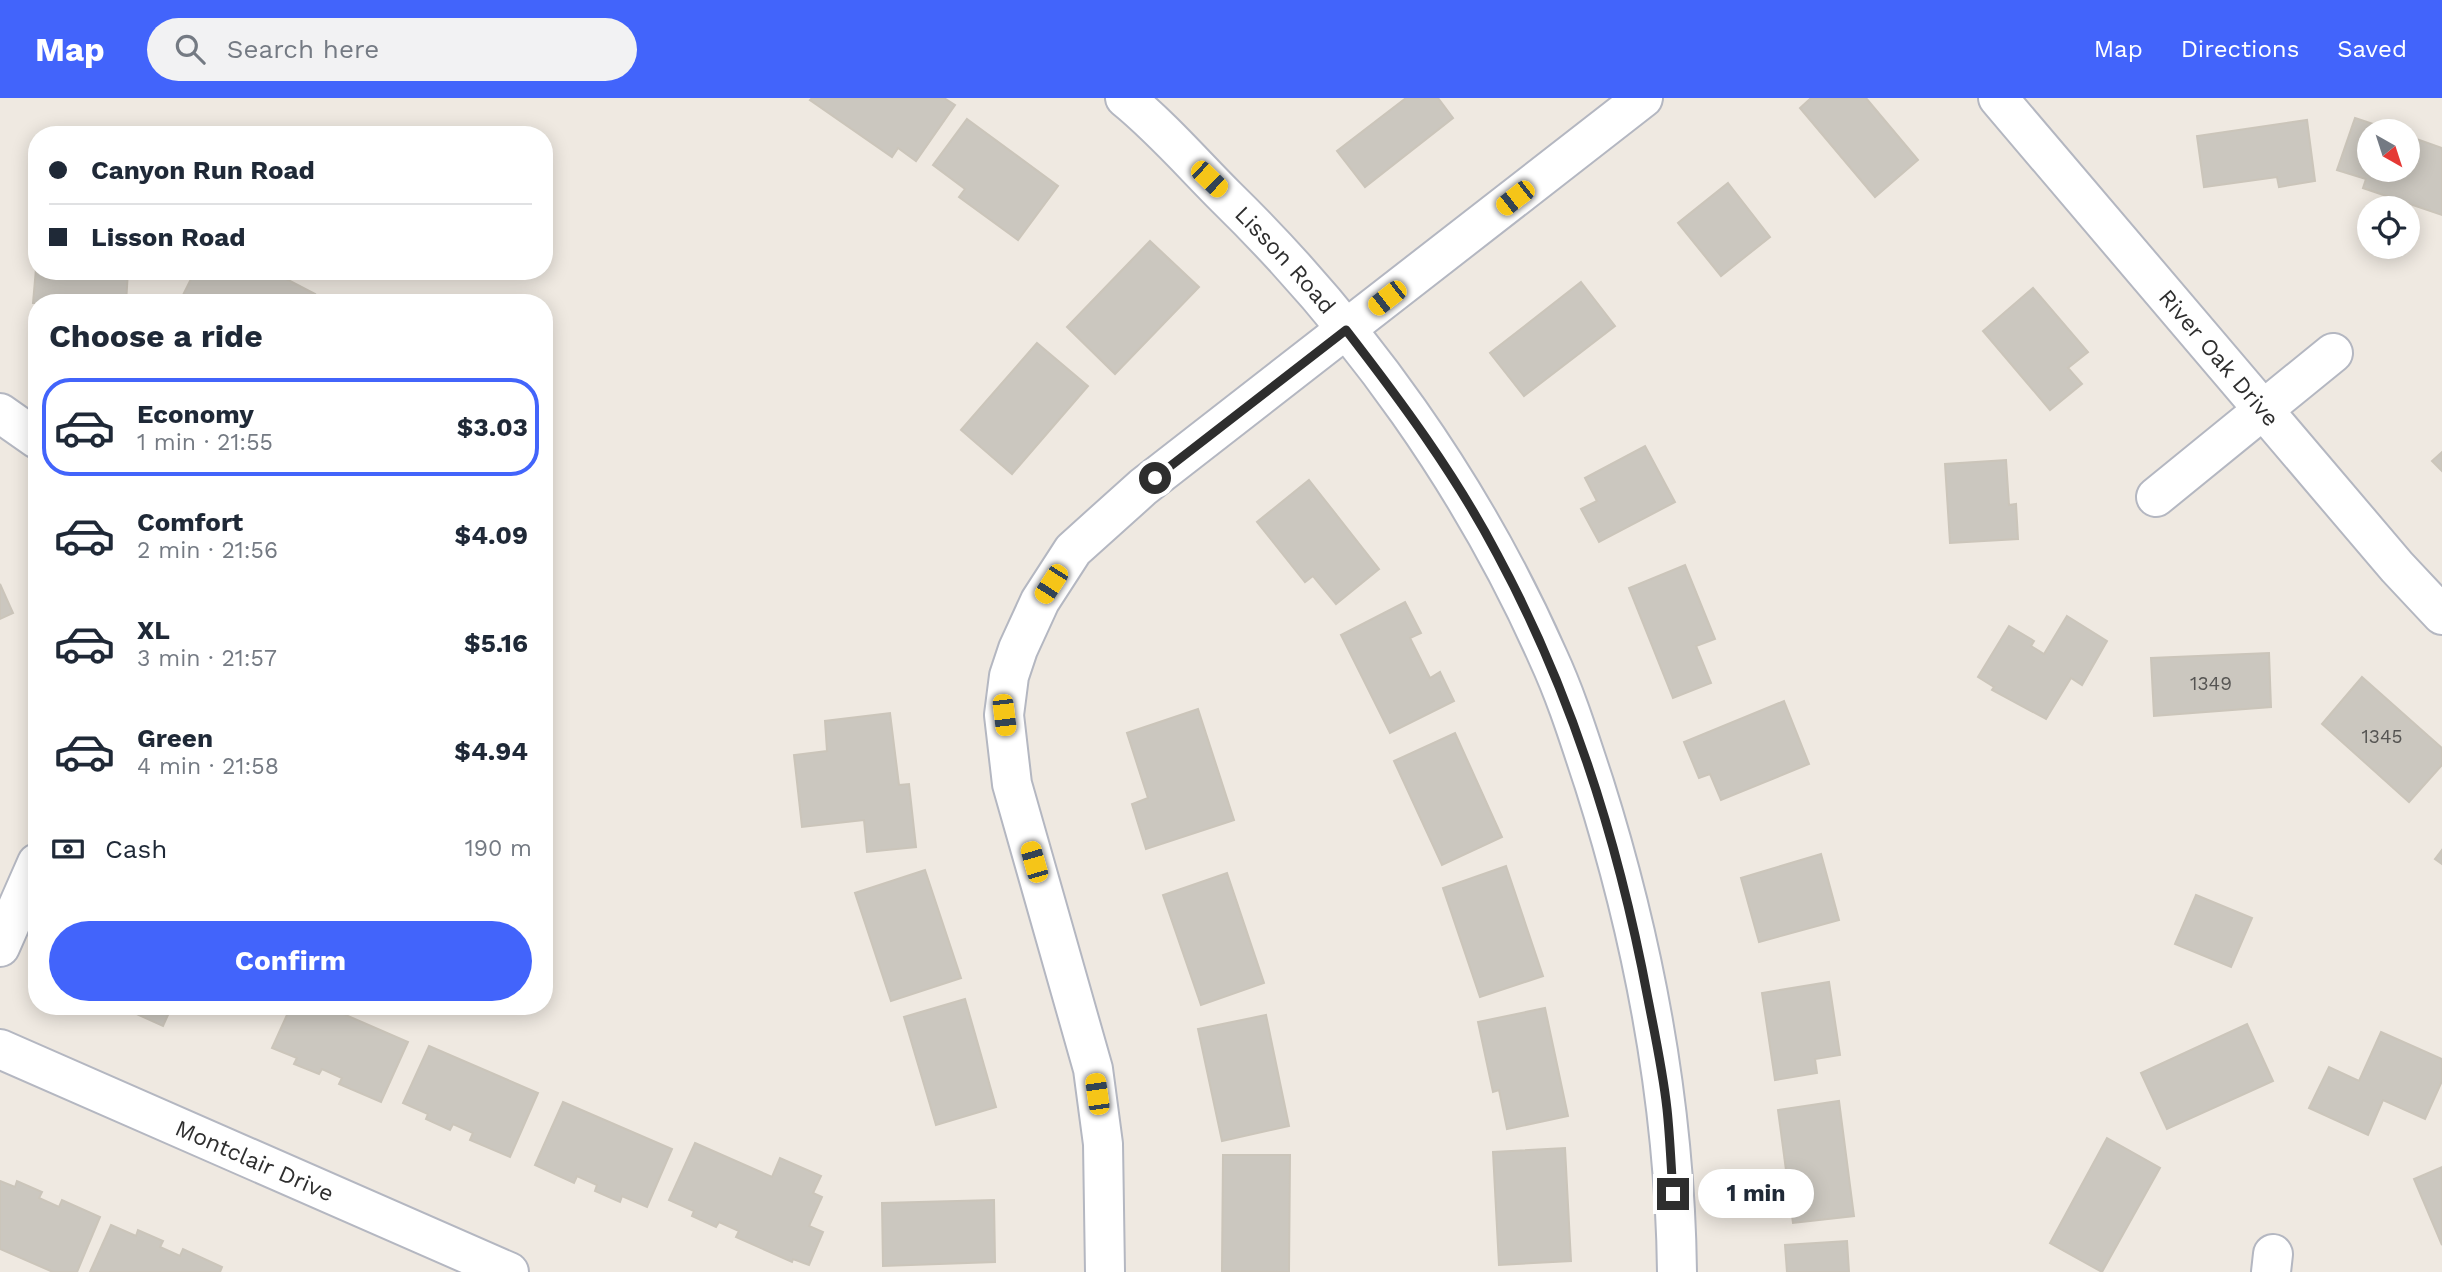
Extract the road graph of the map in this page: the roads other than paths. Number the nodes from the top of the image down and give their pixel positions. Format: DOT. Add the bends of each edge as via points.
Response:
graph roads {
  1 [pos="1125,98"];
  2 [pos="1643,98"];
  3 [pos="1998,98"];
  4 [pos="1346,330"];
  5 [pos="2333,353"];
  6 [pos="2263,410"];
  7 [pos="0,413"];
  8 [pos="28,433"];
  9 [pos="2156,497"];
  10 [pos="2442,615"];
  11 [pos="28,883"];
  12 [pos="0,947"];
  13 [pos="0,1049"];
  14 [pos="509,1272"];
  15 [pos="1105,1272"];
  16 [pos="1677,1272"];
  1 -- 4 [label="street, Lisson Road" via="1267,237"];
  2 -- 4 [label="street"];
  3 -- 6 [label="street, River Oak Drive"];
  4 -- 15 [label="street" via="1143,487 1073,551 1040,601 1009,676 1004,715 1012,784 1093,1069 1103,1144"];
  4 -- 16 [label="street, Lisson Road" via="1453,477 1498,554 1572,716 1616,852 1637,940 1667,1106"];
  5 -- 6 [label="street"];
  6 -- 9 [label="street"];
  6 -- 10 [label="street, River Oak Drive"];
  7 -- 8 [label="street"];
  11 -- 12 [label="street"];
  13 -- 14 [label="street, Montclair Drive"];
}
